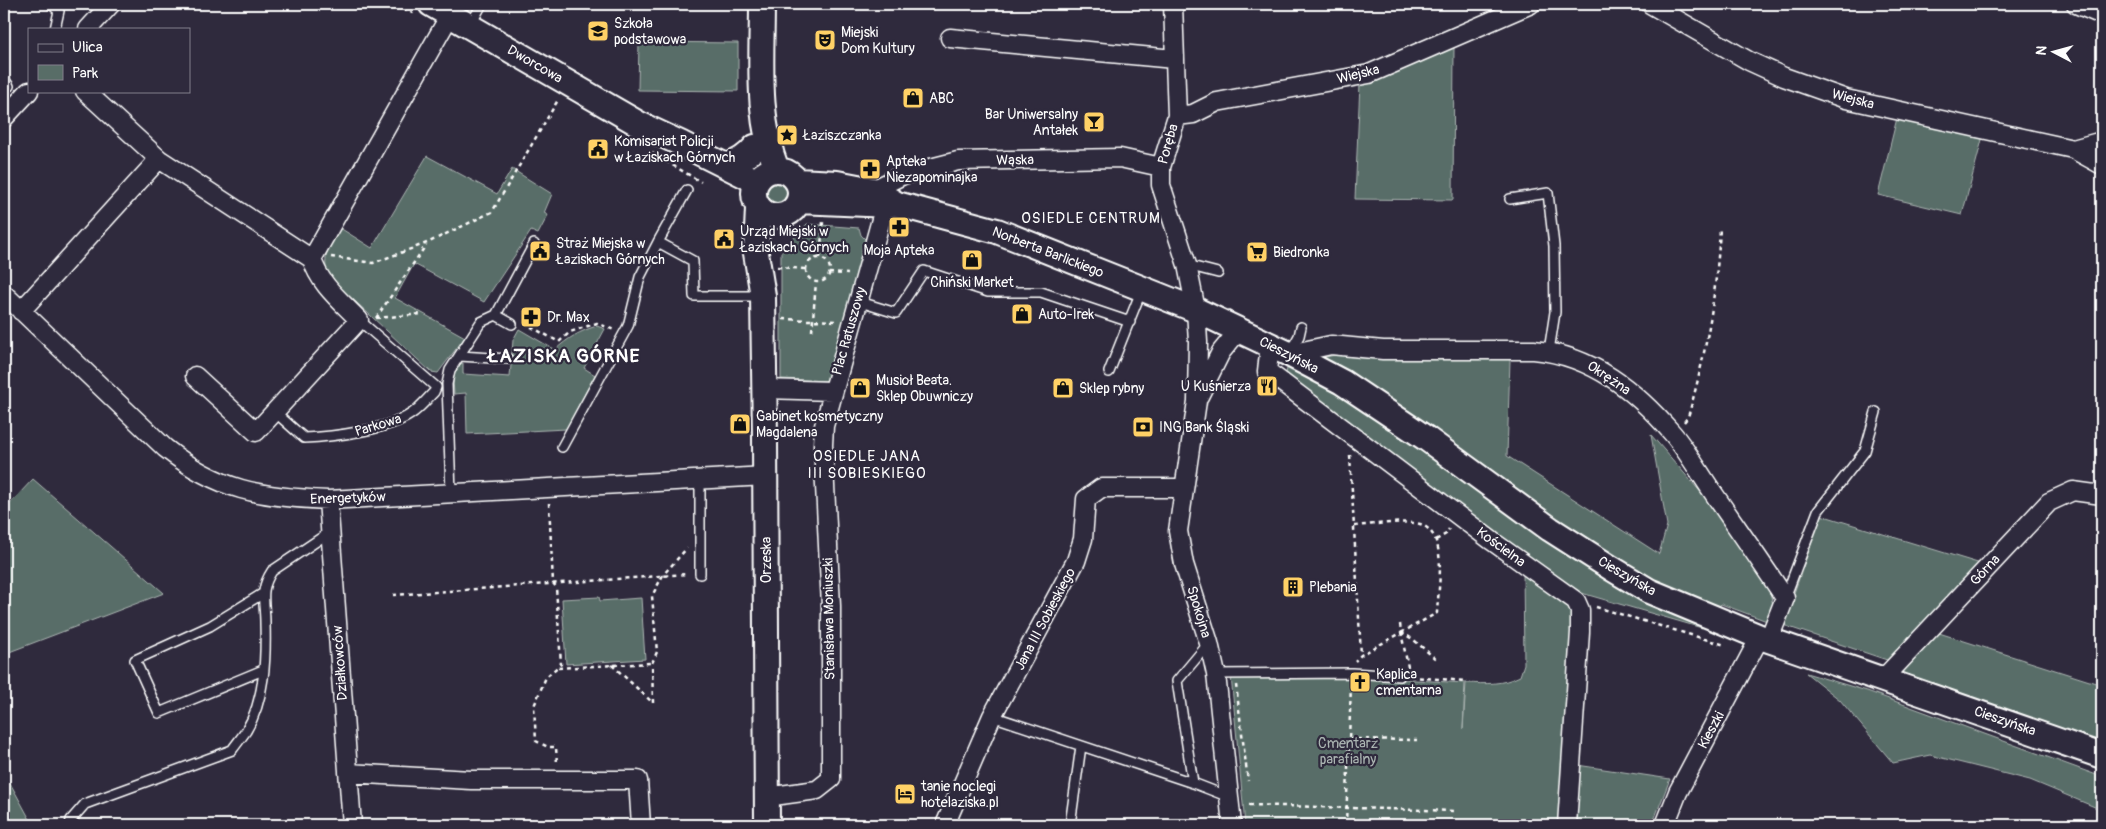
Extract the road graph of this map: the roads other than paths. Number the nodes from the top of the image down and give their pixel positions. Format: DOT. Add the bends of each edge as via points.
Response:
graph roads {
  1 [pos="51,4"];
  2 [pos="111,4"];
  3 [pos="482,4"];
  4 [pos="762,4"];
  5 [pos="1174,4"];
  6 [pos="1531,4"];
  7 [pos="1650,4"];
  8 [pos="2076,4"];
  9 [pos="450,15"];
  10 [pos="2102,15"];
  11 [pos="55,28"];
  12 [pos="89,28"];
  13 [pos="950,38"];
  14 [pos="1174,59"];
  15 [pos="28,92"];
  16 [pos="85,92"];
  17 [pos="762,96"];
  18 [pos="1177,116"];
  19 [pos="4,118"];
  20 [pos="639,124"];
  21 [pos="2102,141"];
  22 [pos="755,147"];
  23 [pos="2073,149"];
  24 [pos="159,159"];
  25 [pos="727,166"];
  26 [pos="2102,166"];
  27 [pos="1161,167"];
  28 [pos="687,190"];
  29 [pos="772,191"];
  30 [pos="1510,199"];
  31 [pos="885,200"];
  32 [pos="658,242"];
  33 [pos="534,244"];
  34 [pos="313,257"];
  35 [pos="1187,265"];
  36 [pos="1218,273"];
  37 [pos="1142,288"];
  38 [pos="4,294"];
  39 [pos="763,296"];
  40 [pos="857,301"];
  41 [pos="1196,310"];
  42 [pos="21,311"];
  43 [pos="496,315"];
  44 [pos="367,319"];
  45 [pos="1130,322"];
  46 [pos="512,324"];
  47 [pos="1301,327"];
  48 [pos="1239,330"];
  49 [pos="1280,349"];
  50 [pos="1549,351"];
  51 [pos="460,356"];
  52 [pos="508,359"];
  53 [pos="1109,372"];
  54 [pos="195,376"];
  55 [pos="764,389"];
  56 [pos="832,391"];
  57 [pos="1197,401"];
  58 [pos="276,412"];
  59 [pos="1876,412"];
  60 [pos="562,447"];
  61 [pos="766,476"];
  62 [pos="700,480"];
  63 [pos="1183,488"];
  64 [pos="451,492"];
  65 [pos="2102,495"];
  66 [pos="328,500"];
  67 [pos="330,532"];
  68 [pos="700,574"];
  69 [pos="262,594"];
  70 [pos="1785,598"];
  71 [pos="1209,643"];
  72 [pos="1761,643"];
  73 [pos="264,670"];
  74 [pos="1216,674"];
  75 [pos="1400,676"];
  76 [pos="1883,679"];
  77 [pos="992,716"];
  78 [pos="1081,746"];
  79 [pos="2102,756"];
  80 [pos="348,773"];
  81 [pos="1193,783"];
  82 [pos="766,796"];
  83 [pos="1229,797"];
  84 [pos="70,825"];
  85 [pos="352,825"];
  86 [pos="641,825"];
  87 [pos="766,825"];
  88 [pos="945,825"];
  89 [pos="1070,825"];
  90 [pos="1232,825"];
  91 [pos="1567,825"];
  92 [pos="1665,825"];
  1 -- 11 [label="lane" via="59,11"];
  2 -- 12 [label="street"];
  3 -- 9 [label="lane"];
  4 -- 17 [label="street"];
  5 -- 14 [label="street, Poręba"];
  6 -- 18 [label="street, Wiejska" via="1369,74 1217,102 1193,114"];
  7 -- 23 [label="street, Wiejska" via="1749,61 1846,99"];
  8 -- 10 [label="street"];
  9 -- 20 [label="street, Dworcowa"];
  9 -- 34 [label="street"];
  13 -- 14 [label="street"];
  14 -- 18 [label="street, Poręba"];
  15 -- 19 [label="street"];
  16 -- 24 [label="street"];
  17 -- 22 [label="street"];
  17 -- 29 [label="street"];
  18 -- 27 [label="street, Poręba"];
  20 -- 25 [label="street, Dworcowa"];
  20 -- 29 [label="street, Dworcowa" via="663,144"];
  21 -- 23 [label="street, Wiejska"];
  22 -- 25 [label="street" via="748,156"];
  22 -- 29 [label="street"];
  23 -- 26 [label="street, Wiejska"];
  24 -- 34 [label="street"];
  24 -- 42 [label="street"];
  25 -- 29 [label="street, Dworcowa"];
  27 -- 31 [label="street, Wąska" via="1120,158 958,161 904,175"];
  27 -- 35 [label="street, Poręba" via="1161,185"];
  28 -- 32 [label="lane"];
  29 -- 31 [label="street, Norberta Barlickiego"];
  29 -- 39 [label="street, Orzeska" via="756,253"];
  30 -- 50 [label="lane" via="1548,193 1554,246 1554,302"];
  31 -- 37 [label="street, Norberta Barlickiego" via="997,231"];
  31 -- 40 [label="street, Plac Ratuszowy"];
  32 -- 39 [label="lane" via="693,261 694,296"];
  32 -- 60 [label="lane" via="640,276 628,326"];
  33 -- 43 [label="lane"];
  34 -- 44 [label="street, Parkowa" via="322,281"];
  35 -- 36 [label="lane"];
  35 -- 41 [label="street, Poręba"];
  37 -- 41 [label="street, Norberta Barlickiego"];
  37 -- 45 [label="lane"];
  38 -- 42 [label="street, Energetyków"];
  39 -- 55 [label="street, Orzeska"];
  40 -- 45 [label="lane" via="896,313 924,271 988,292 1041,292"];
  40 -- 56 [label="street, Plac Ratuszowy"];
  41 -- 48 [label="street, Cieszyńska"];
  41 -- 57 [label="street, Spokojna"];
  42 -- 66 [label="street, Energetyków" via="142,428 184,463 235,488 279,498"];
  43 -- 46 [label="lane"];
  43 -- 51 [label="lane" via="481,322"];
  44 -- 58 [label="street"];
  44 -- 58 [label="lane, Parkowa" via="436,387 434,392 411,414 384,425 335,436 304,438"];
  45 -- 53 [label="lane"];
  47 -- 49 [label="lane" via="1300,336"];
  48 -- 49 [label="street, Cieszyńska"];
  48 -- 57 [label="street, Spokojna" via="1220,352"];
  49 -- 50 [label="street, Okrężna" via="1332,345 1383,350"];
  49 -- 72 [label="street, Cieszyńska" via="1342,382 1427,439 1550,529 1611,568 1649,591"];
  49 -- 91 [label="street, Kościelna" via="1267,370 1576,601 1580,610 1580,632"];
  50 -- 70 [label="street, Okrężna" via="1585,362 1618,382 1673,435"];
  51 -- 52 [label="lane"];
  51 -- 64 [label="lane" via="450,370 447,384"];
  54 -- 58 [label="street" via="256,432"];
  55 -- 56 [label="street, Plac Ratuszowy"];
  55 -- 61 [label="street, Orzeska"];
  56 -- 82 [label="street, Stanisława Moniuszki" via="823,446 831,606 831,779 817,790"];
  57 -- 63 [label="street, Spokojna"];
  59 -- 70 [label="lane" via="1865,451 1818,512"];
  61 -- 62 [label="street, Energetyków"];
  61 -- 82 [label="street, Orzeska"];
  62 -- 64 [label="street, Energetyków"];
  62 -- 68 [label="lane"];
  63 -- 71 [label="street, Spokojna" via="1178,531 1184,564"];
  63 -- 77 [label="street, Jana III Sobieskiego" via="1101,488 1086,499 1083,539 1076,561"];
  64 -- 66 [label="street, Energetyków"];
  65 -- 76 [label="street, Górna" via="2073,491 2049,502"];
  66 -- 67 [label="street, Działkowców"];
  67 -- 69 [label="lane" via="272,571"];
  67 -- 80 [label="street, Działkowców"];
  69 -- 73 [label="lane"];
  69 -- 73 [label="lane" via="210,626 135,660 159,713"];
  70 -- 72 [label="street"];
  71 -- 74 [label="street, Spokojna"];
  71 -- 81 [label="lane" via="1177,681"];
  72 -- 76 [label="street, Cieszyńska"];
  72 -- 92 [label="street, Kieszki" via="1678,792"];
  73 -- 84 [label="lane" via="262,687 247,730 232,750 85,804"];
  74 -- 75 [label="lane"];
  74 -- 83 [label="street, Spokojna"];
  76 -- 79 [label="street, Cieszyńska"];
  77 -- 78 [label="lane"];
  77 -- 88 [label="street, Jana III Sobieskiego"];
  78 -- 81 [label="lane"];
  78 -- 89 [label="lane"];
  80 -- 85 [label="street, Działkowców"];
  80 -- 86 [label="street" via="471,780 638,780"];
  81 -- 83 [label="lane"];
  82 -- 87 [label="street, Orzeska"];
  83 -- 90 [label="street, Spokojna"];
}
